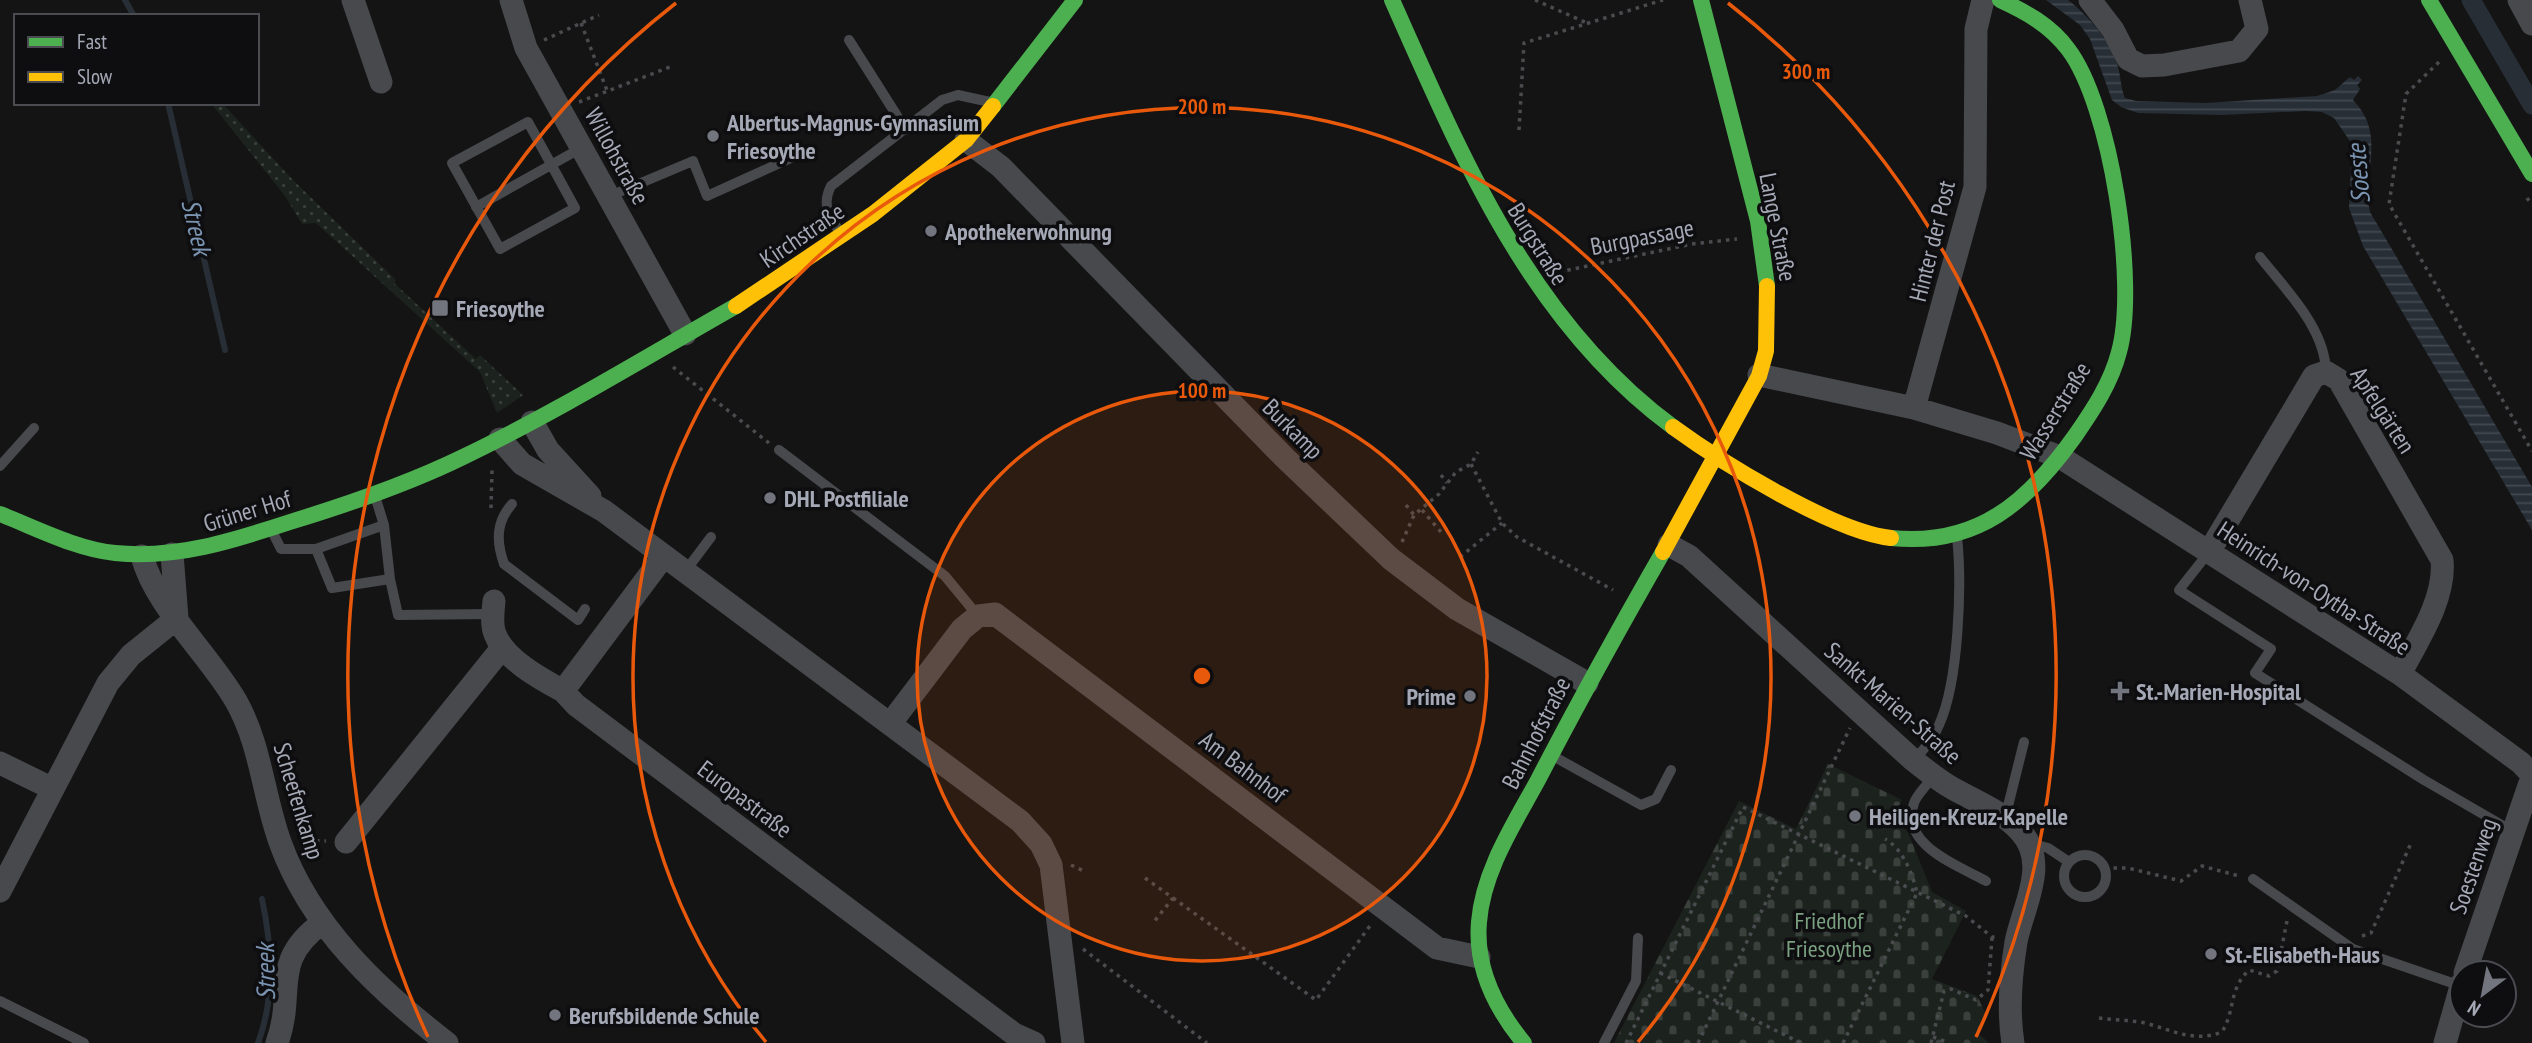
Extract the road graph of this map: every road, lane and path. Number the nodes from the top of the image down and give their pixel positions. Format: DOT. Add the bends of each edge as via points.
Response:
graph roads {
  1 [pos="353,0"];
  2 [pos="511,0"];
  3 [pos="1075,0"];
  4 [pos="1392,0"];
  5 [pos="1535,0"];
  6 [pos="1663,0"];
  7 [pos="1701,0"];
  8 [pos="1983,0"];
  9 [pos="2090,0"];
  10 [pos="2250,0"];
  11 [pos="2429,0"];
  12 [pos="2519,0"];
  13 [pos="2010,2"];
  14 [pos="599,15"];
  15 [pos="582,23"];
  16 [pos="1589,24"];
  17 [pos="2532,24"];
  18 [pos="849,40"];
  19 [pos="526,48"];
  20 [pos="2443,58"];
  21 [pos="670,67"];
  22 [pos="381,82"];
  23 [pos="608,93"];
  24 [pos="996,104"];
  25 [pos="560,108"];
  26 [pos="906,130"];
  27 [pos="1519,130"];
  28 [pos="966,140"];
  29 [pos="583,147"];
  30 [pos="791,158"];
  31 [pos="552,166"];
  32 [pos="2532,174"];
  33 [pos="610,196"];
  34 [pos="477,207"];
  35 [pos="842,236"];
  36 [pos="1760,236"];
  37 [pos="2260,257"];
  38 [pos="1533,280"];
  39 [pos="685,334"];
  40 [pos="669,363"];
  41 [pos="2326,372"];
  42 [pos="1759,375"];
  43 [pos="1914,408"];
  44 [pos="532,422"];
  45 [pos="34,428"];
  46 [pos="500,439"];
  47 [pos="779,450"];
  48 [pos="1478,452"];
  49 [pos="2532,452"];
  50 [pos="1717,457"];
  51 [pos="2060,457"];
  52 [pos="1471,464"];
  53 [pos="0,466"];
  54 [pos="1441,475"];
  55 [pos="1447,483"];
  56 [pos="374,494"];
  57 [pos="512,504"];
  58 [pos="1406,505"];
  59 [pos="1421,509"];
  60 [pos="604,511"];
  61 [pos="0,514"];
  62 [pos="1414,514"];
  63 [pos="1502,523"];
  64 [pos="384,525"];
  65 [pos="271,528"];
  66 [pos="1441,532"];
  67 [pos="1957,536"];
  68 [pos="711,537"];
  69 [pos="1669,545"];
  70 [pos="316,549"];
  71 [pos="2209,552"];
  72 [pos="172,554"];
  73 [pos="142,556"];
  74 [pos="663,557"];
  75 [pos="1460,557"];
  76 [pos="1391,559"];
  77 [pos="684,573"];
  78 [pos="390,579"];
  79 [pos="1635,602"];
  80 [pos="493,607"];
  81 [pos="585,609"];
  82 [pos="978,616"];
  83 [pos="177,618"];
  84 [pos="502,648"];
  85 [pos="2399,674"];
  86 [pos="1587,683"];
  87 [pos="563,691"];
  88 [pos="1861,712"];
  89 [pos="890,724"];
  90 [pos="2024,743"];
  91 [pos="1550,755"];
  92 [pos="1913,760"];
  93 [pos="0,763"];
  94 [pos="1671,770"];
  95 [pos="1933,776"];
  96 [pos="2532,776"];
  97 [pos="52,789"];
  98 [pos="2006,818"];
  99 [pos="2512,831"];
  100 [pos="1801,835"];
  101 [pos="1885,839"];
  102 [pos="280,842"];
  103 [pos="346,842"];
  104 [pos="2412,842"];
  105 [pos="2029,843"];
  106 [pos="2069,862"];
  107 [pos="2105,868"];
  108 [pos="1145,878"];
  109 [pos="2253,879"];
  110 [pos="1986,881"];
  111 [pos="0,891"];
  112 [pos="1917,892"];
  113 [pos="1172,898"];
  114 [pos="2290,905"];
  115 [pos="1384,907"];
  116 [pos="323,923"];
  117 [pos="1153,923"];
  118 [pos="1992,937"];
  119 [pos="2360,937"];
  120 [pos="1638,938"];
  121 [pos="2017,938"];
  122 [pos="1062,948"];
  123 [pos="1479,957"];
  124 [pos="2470,959"];
  125 [pos="1660,973"];
  126 [pos="2448,977"];
  127 [pos="0,1001"];
  128 [pos="1718,1002"];
  129 [pos="2099,1018"];
  130 [pos="1933,1037"];
  131 [pos="1066,1042"];
  132 [pos="84,1043"];
  133 [pos="277,1043"];
  134 [pos="447,1043"];
  135 [pos="1034,1043"];
  136 [pos="1207,1043"];
  137 [pos="1524,1043"];
  138 [pos="1604,1043"];
  139 [pos="1626,1043"];
  140 [pos="1698,1043"];
  141 [pos="1801,1043"];
  142 [pos="1843,1043"];
  143 [pos="1931,1043"];
  144 [pos="1949,1043"];
  145 [pos="2013,1043"];
  1 -- 22 [label="street"];
  2 -- 19 [label="street, Willohstraße"];
  3 -- 24 [label="street, Kirchstraße"];
  4 -- 38 [label="street, Burgstraße" via="1476,185"];
  5 -- 16 [label="path"];
  6 -- 16 [label="path"];
  7 -- 36 [label="street, Lange Straße"];
  8 -- 43 [label="street, Hinter der Post" via="1976,29 1975,187"];
  9 -- 10 [label="street" via="2128,59 2141,66 2239,51 2257,29"];
  11 -- 32 [label="street"];
  12 -- 17 [label="street"];
  13 -- 51 [label="street, Wasserstraße" via="2052,27 2086,75 2109,160 2120,238 2126,298 2123,339 2109,380"];
  14 -- 15 [label="path"];
  15 -- 19 [label="path"];
  15 -- 23 [label="path"];
  16 -- 27 [label="path" via="1524,43"];
  18 -- 26 [label="lane"];
  19 -- 25 [label="street, Willohstraße"];
  20 -- 49 [label="path" via="2406,94 2389,204"];
  21 -- 23 [label="path"];
  23 -- 25 [label="path"];
  24 -- 26 [label="lane" via="958,95 942,100"];
  24 -- 28 [label="street, Kirchstraße"];
  25 -- 29 [label="street, Willohstraße"];
  26 -- 35 [label="lane" via="831,186 825,208"];
  28 -- 35 [label="street, Kirchstraße"];
  28 -- 76 [label="street, Burkamp" via="1001,167 1285,458"];
  29 -- 31 [label="lane"];
  29 -- 33 [label="street, Willohstraße"];
  30 -- 33 [label="lane" via="707,195 693,161"];
  31 -- 34 [label="lane"];
  31 -- 34 [label="lane" via="575,208 500,249"];
  31 -- 34 [label="lane" via="528,122 452,163"];
  33 -- 39 [label="street, Willohstraße"];
  35 -- 39 [label="street, Kirchstraße" via="758,293"];
  36 -- 38 [label="path, Burgpassage" via="1622,257"];
  36 -- 42 [label="street, Lange Straße" via="1769,294 1766,350"];
  37 -- 41 [label="lane" via="2304,313 2326,353"];
  38 -- 50 [label="street, Burgstraße" via="1549,305 1623,386 1659,419"];
  39 -- 44 [label="street, Kirchstraße"];
  40 -- 47 [label="path"];
  41 -- 71 [label="street, Apfelgärten" via="2314,376"];
  41 -- 85 [label="street, Apfelgärten" via="2339,380 2442,560 2444,578"];
  42 -- 43 [label="street, Heinrich-von-Oytha-Straße"];
  42 -- 50 [label="street, Lange Straße"];
  43 -- 51 [label="street, Heinrich-von-Oytha-Straße"];
  44 -- 46 [label="street, Kirchstraße"];
  44 -- 60 [label="street" via="548,450"];
  45 -- 53 [label="lane"];
  46 -- 56 [label="street, Grüner Hof"];
  46 -- 60 [label="street" via="522,464"];
  47 -- 82 [label="lane" via="945,576"];
  48 -- 52 [label="path"];
  50 -- 67 [label="street, Wasserstraße" via="1850,528 1887,538"];
  50 -- 69 [label="street, Bahnhofstraße"];
  51 -- 67 [label="street, Wasserstraße" via="2030,495"];
  51 -- 71 [label="street, Heinrich-von-Oytha-Straße"];
  52 -- 55 [label="path"];
  52 -- 63 [label="path"];
  54 -- 55 [label="path"];
  55 -- 59 [label="path"];
  56 -- 64 [label="lane"];
  56 -- 65 [label="street, Grüner Hof"];
  57 -- 81 [label="lane" via="500,517 503,564 578,620"];
  58 -- 62 [label="path"];
  59 -- 62 [label="path"];
  59 -- 66 [label="path"];
  60 -- 74 [label="street"];
  61 -- 73 [label="street, Grüner Hof" via="63,539"];
  62 -- 76 [label="path"];
  63 -- 75 [label="path"];
  63 -- 79 [label="path" via="1517,537"];
  64 -- 70 [label="lane"];
  64 -- 78 [label="lane"];
  65 -- 70 [label="lane" via="281,550"];
  65 -- 72 [label="street, Grüner Hof"];
  67 -- 92 [label="lane" via="1958,617 1948,695 1940,725"];
  68 -- 77 [label="lane"];
  69 -- 79 [label="street, Bahnhofstraße"];
  69 -- 88 [label="street, Sankt-Marien-Straße" via="1689,556"];
  70 -- 78 [label="lane" via="332,588"];
  71 -- 85 [label="street, Heinrich-von-Oytha-Straße"];
  71 -- 99 [label="lane" via="2179,590 2270,649 2255,673"];
  72 -- 73 [label="street, Grüner Hof"];
  72 -- 83 [label="street"];
  73 -- 83 [label="street, Scheefenkamp" via="153,587"];
  74 -- 77 [label="street"];
  74 -- 87 [label="street"];
  76 -- 86 [label="street, Burkamp" via="1457,609"];
  77 -- 89 [label="street"];
  78 -- 80 [label="lane" via="398,615"];
  79 -- 86 [label="street, Bahnhofstraße"];
  80 -- 84 [label="street" via="495,634"];
  82 -- 89 [label="street" via="962,629"];
  82 -- 115 [label="street, Am Bahnhof" via="995,614"];
  83 -- 97 [label="street" via="131,655 108,683"];
  83 -- 102 [label="street, Scheefenkamp" via="221,677 251,730"];
  84 -- 87 [label="street, Europastraße"];
  84 -- 103 [label="street"];
  85 -- 96 [label="street, Heinrich-von-Oytha-Straße" via="2521,762"];
  86 -- 91 [label="street, Bahnhofstraße"];
  87 -- 135 [label="street, Europastraße" via="1003,1026"];
  88 -- 92 [label="street, Sankt-Marien-Straße"];
  88 -- 100 [label="path"];
  89 -- 122 [label="street" via="993,798 1041,844 1054,877"];
  90 -- 98 [label="lane"];
  91 -- 94 [label="lane" via="1641,805 1656,799"];
  91 -- 123 [label="street, Bahnhofstraße" via="1506,842 1482,903"];
  92 -- 95 [label="street, Sankt-Marien-Straße"];
  93 -- 97 [label="street"];
  95 -- 98 [label="street, Sankt-Marien-Straße"];
  95 -- 110 [label="lane" via="1914,801 1911,817 1918,837 1932,852"];
  96 -- 99 [label="street, Soestenweg"];
  97 -- 111 [label="street"];
  98 -- 105 [label="street, Sankt-Marien-Straße"];
  99 -- 124 [label="street, Soestenweg"];
  100 -- 112 [label="path"];
  100 -- 125 [label="path" via="1743,807"];
  100 -- 128 [label="path"];
  101 -- 112 [label="path" via="1895,845"];
  102 -- 103 [label="path"];
  102 -- 116 [label="street, Scheefenkamp" via="300,892"];
  104 -- 119 [label="path" via="2371,933"];
  105 -- 106 [label="lane" via="2048,848"];
  105 -- 121 [label="street" via="2033,877"];
  106 -- 107 [label="lane" via="2088,855"];
  106 -- 107 [label="lane" via="2064,881 2078,896 2101,891"];
  107 -- 109 [label="path" via="2128,868 2181,881 2202,866"];
  108 -- 113 [label="path"];
  109 -- 114 [label="lane"];
  112 -- 118 [label="path" via="1966,916"];
  112 -- 142 [label="path"];
  113 -- 115 [label="path" via="1316,1000"];
  113 -- 117 [label="path"];
  114 -- 126 [label="lane" via="2353,949"];
  114 -- 129 [label="path" via="2277,971 2269,976 2249,970 2237,982 2222,1032 2200,1038"];
  115 -- 123 [label="street, Am Bahnhof" via="1437,948"];
  116 -- 133 [label="street" via="295,948 286,968 286,1005"];
  116 -- 134 [label="street, Scheefenkamp" via="371,976"];
  118 -- 121 [label="path"];
  118 -- 130 [label="path" via="1988,990 1976,1000 1951,989 1944,991"];
  120 -- 138 [label="lane" via="1636,981"];
  121 -- 145 [label="street"];
  122 -- 131 [label="street"];
  122 -- 136 [label="path" via="1080,947"];
  123 -- 137 [label="street, Bahnhofstraße" via="1491,997"];
  125 -- 128 [label="path"];
  125 -- 139 [label="path"];
  127 -- 132 [label="lane"];
  128 -- 140 [label="path"];
  128 -- 141 [label="path"];
  130 -- 143 [label="path"];
  130 -- 144 [label="path"];
}
